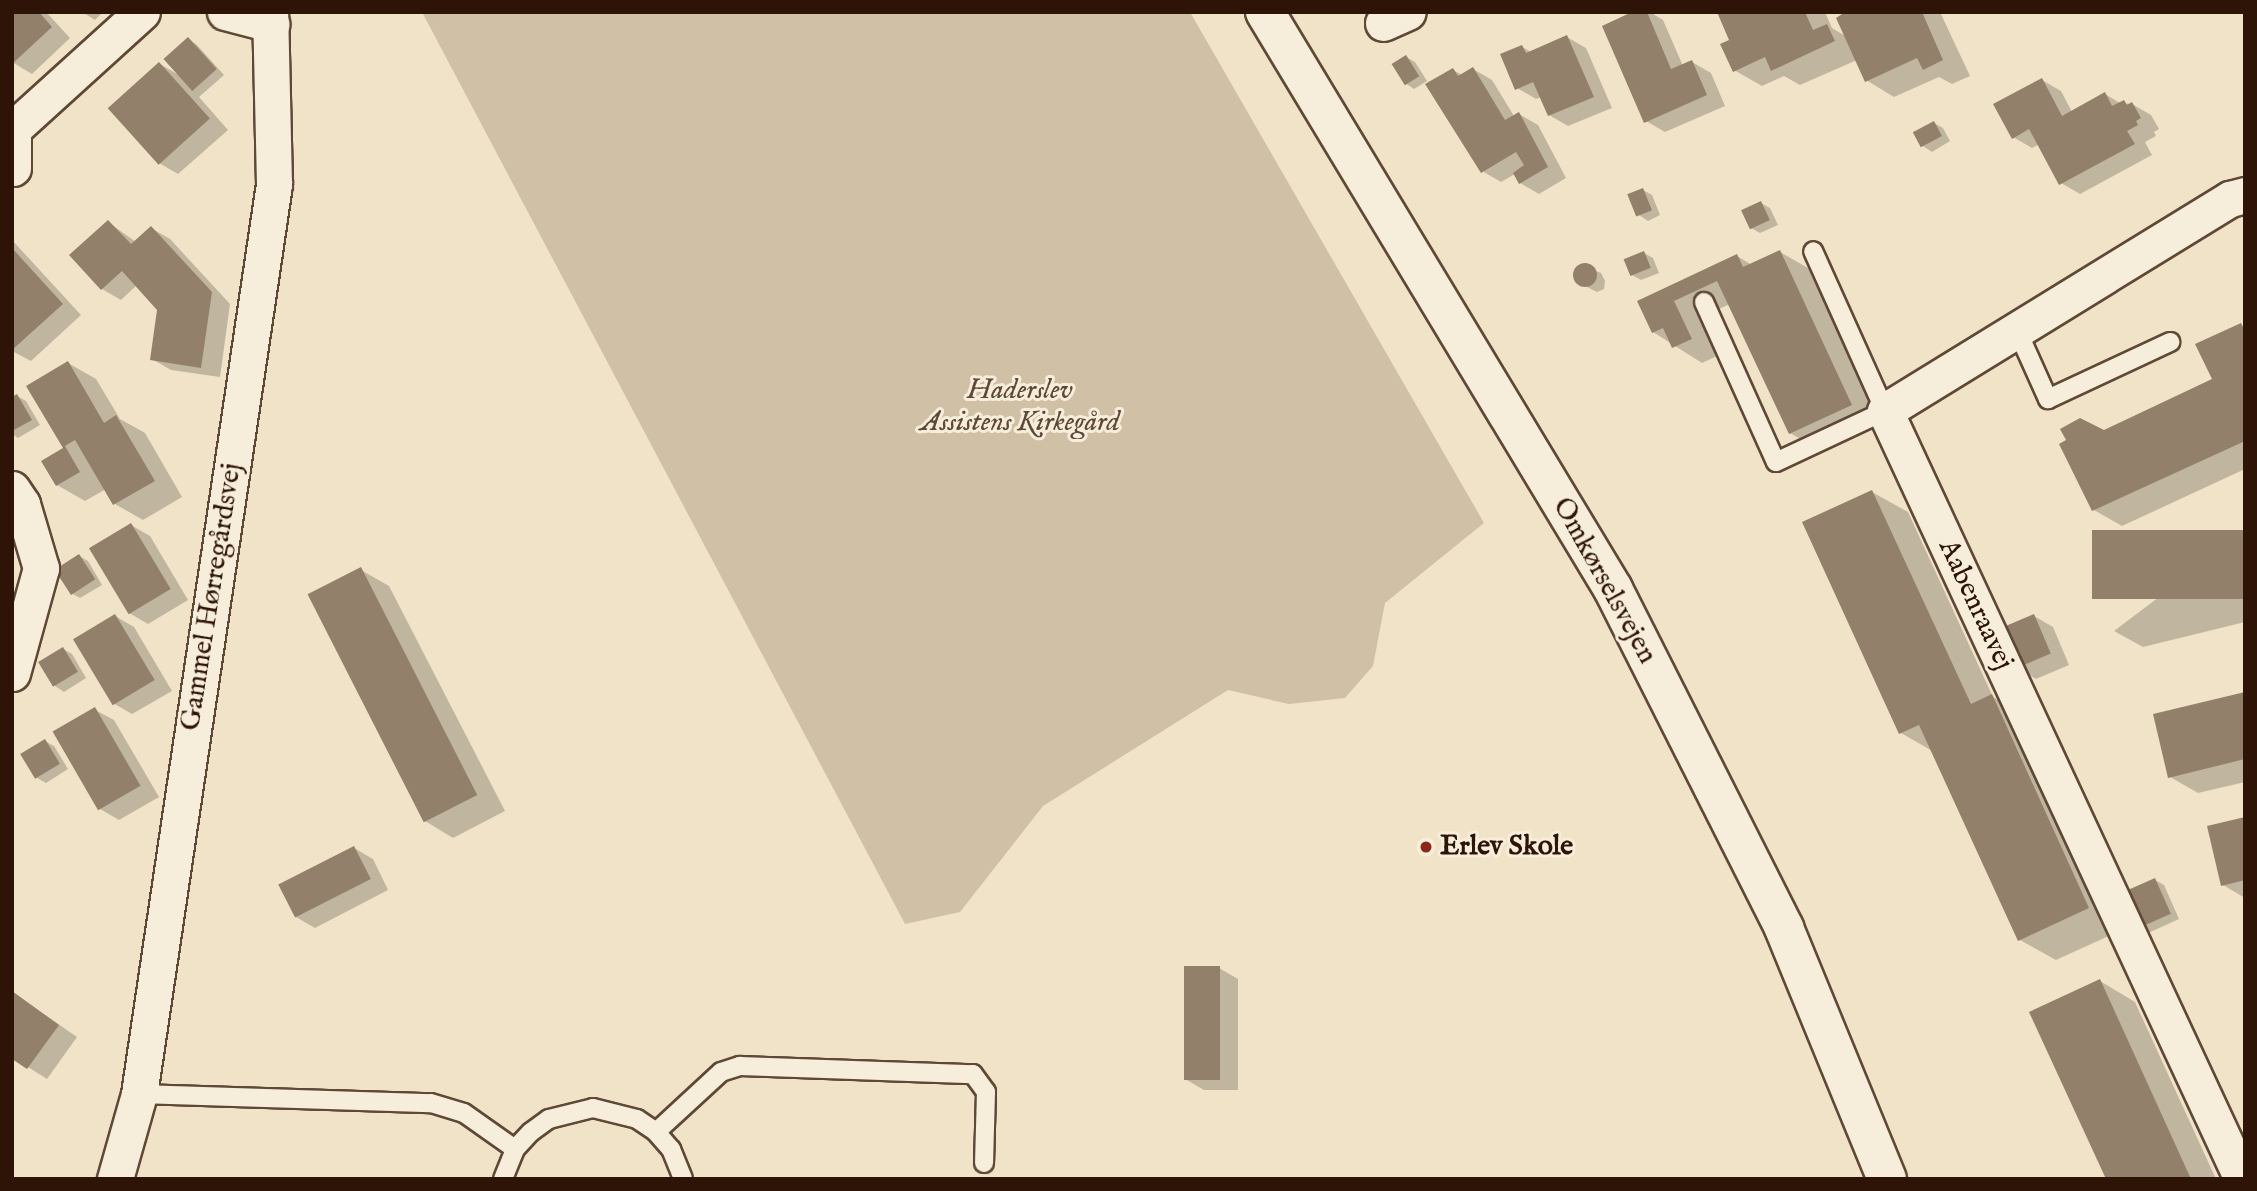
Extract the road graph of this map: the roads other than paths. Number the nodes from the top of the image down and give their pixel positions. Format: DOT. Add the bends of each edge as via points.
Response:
graph roads {
  1 [pos="142,12"];
  2 [pos="225,12"];
  3 [pos="1265,12"];
  4 [pos="271,18"];
  5 [pos="13,168"];
  6 [pos="2245,195"];
  7 [pos="1812,251"];
  8 [pos="1704,302"];
  9 [pos="2017,330"];
  10 [pos="2171,342"];
  11 [pos="1885,411"];
  12 [pos="12,489"];
  13 [pos="12,673"];
  14 [pos="139,1094"];
  15 [pos="656,1132"];
  16 [pos="515,1149"];
  17 [pos="984,1163"];
  18 [pos="115,1179"];
  19 [pos="503,1179"];
  20 [pos="683,1179"];
  21 [pos="1887,1179"];
  22 [pos="2242,1179"];
  1 -- 5 [label="street" via="13,130"];
  2 -- 4 [label="street"];
  3 -- 21 [label="main road, Omkørselsvejen" via="1613,589 1784,928"];
  4 -- 14 [label="street, Gammel Hørregårdsvej" via="274,184"];
  6 -- 9 [label="street" via="2230,199"];
  7 -- 11 [label="lane"];
  8 -- 11 [label="lane" via="1776,462"];
  9 -- 10 [label="lane" via="2048,399"];
  9 -- 11 [label="street"];
  11 -- 22 [label="street, Aabenraavej"];
  12 -- 13 [label="street" via="22,504 41,568"];
  14 -- 16 [label="lane" via="430,1103 464,1113"];
  14 -- 18 [label="street, Gammel Hørregårdsvej"];
  15 -- 16 [label="lane" via="637,1119 593,1108 549,1119"];
  15 -- 17 [label="lane" via="722,1072 740,1066 973,1074 986,1092"];
  15 -- 20 [label="lane" via="671,1149"];
  16 -- 19 [label="lane"];
}
